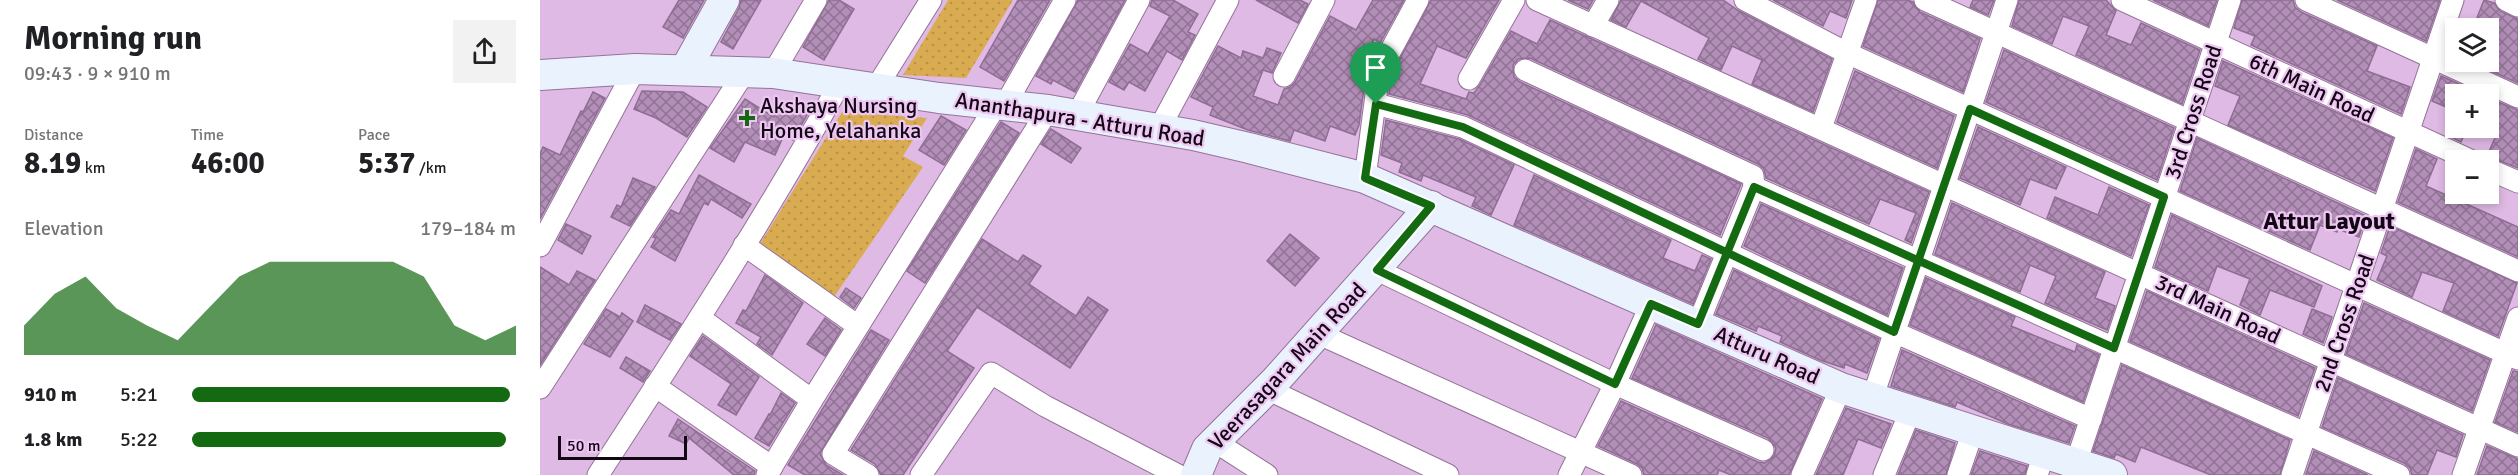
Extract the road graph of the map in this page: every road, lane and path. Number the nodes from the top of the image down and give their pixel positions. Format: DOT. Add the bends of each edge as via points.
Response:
graph roads {
  1 [pos="724,0"];
  2 [pos="816,0"];
  3 [pos="931,0"];
  4 [pos="1065,0"];
  5 [pos="1139,0"];
  6 [pos="1228,0"];
  7 [pos="1324,0"];
  8 [pos="1418,0"];
  9 [pos="1514,0"];
  10 [pos="1537,0"];
  11 [pos="1608,0"];
  12 [pos="1745,0"];
  13 [pos="1866,0"];
  14 [pos="1925,0"];
  15 [pos="2007,0"];
  16 [pos="2122,0"];
  17 [pos="2230,0"];
  18 [pos="2306,0"];
  19 [pos="2453,0"];
  20 [pos="2506,0"];
  21 [pos="2518,6"];
  22 [pos="1593,26"];
  23 [pos="1996,32"];
  24 [pos="2216,43"];
  25 [pos="1847,53"];
  26 [pos="2433,58"];
  27 [pos="634,69"];
  28 [pos="685,70"];
  29 [pos="1525,70"];
  30 [pos="759,73"];
  31 [pos="540,75"];
  32 [pos="1284,76"];
  33 [pos="1469,79"];
  34 [pos="840,83"];
  35 [pos="876,88"];
  36 [pos="2518,98"];
  37 [pos="1376,104"];
  38 [pos="1001,105"];
  39 [pos="1970,109"];
  40 [pos="1063,113"];
  41 [pos="2190,121"];
  42 [pos="1821,128"];
  43 [pos="1159,129"];
  44 [pos="2408,132"];
  45 [pos="2448,150"];
  46 [pos="2499,174"];
  47 [pos="1365,178"];
  48 [pos="2518,182"];
  49 [pos="1944,184"];
  50 [pos="1754,187"];
  51 [pos="2164,197"];
  52 [pos="1431,206"];
  53 [pos="2382,209"];
  54 [pos="744,245"];
  55 [pos="540,246"];
  56 [pos="1727,252"];
  57 [pos="1918,261"];
  58 [pos="1377,270"];
  59 [pos="2518,271"];
  60 [pos="2139,273"];
  61 [pos="2356,285"];
  62 [pos="1651,304"];
  63 [pos="700,318"];
  64 [pos="2518,318"];
  65 [pos="1698,324"];
  66 [pos="858,326"];
  67 [pos="1894,332"];
  68 [pos="1319,334"];
  69 [pos="2114,348"];
  70 [pos="2512,356"];
  71 [pos="2331,361"];
  72 [pos="1615,384"];
  73 [pos="655,386"];
  74 [pos="540,388"];
  75 [pos="1841,388"];
  76 [pos="1267,389"];
  77 [pos="812,399"];
  78 [pos="1872,399"];
  79 [pos="1910,412"];
  80 [pos="2091,419"];
  81 [pos="2479,429"];
  82 [pos="1974,431"];
  83 [pos="2306,434"];
  84 [pos="1214,441"];
  85 [pos="2518,446"];
  86 [pos="1763,450"];
  87 [pos="1580,453"];
  88 [pos="2076,463"];
  89 [pos="2041,464"];
  90 [pos="769,471"];
  91 [pos="603,473"];
  92 [pos="868,475"];
  93 [pos="921,475"];
  94 [pos="1178,475"];
  95 [pos="1196,475"];
  96 [pos="1267,475"];
  97 [pos="1448,475"];
  98 [pos="1569,475"];
  99 [pos="1631,475"];
  100 [pos="1802,475"];
  101 [pos="1884,475"];
  102 [pos="1958,475"];
  103 [pos="2112,475"];
  104 [pos="2292,475"];
  105 [pos="2399,475"];
  106 [pos="2463,475"];
  1 -- 28 [label="street"];
  2 -- 30 [label="street"];
  3 -- 35 [label="street"];
  4 -- 38 [label="street"];
  5 -- 40 [label="street"];
  6 -- 43 [label="street"];
  7 -- 32 [label="street"];
  8 -- 37 [label="street" via="1379,72"];
  9 -- 33 [label="street"];
  10 -- 22 [label="street, 3rd Main Road"];
  11 -- 22 [label="street"];
  12 -- 25 [label="street"];
  13 -- 25 [label="street"];
  14 -- 23 [label="street"];
  15 -- 23 [label="street"];
  16 -- 24 [label="street, 6th Main Road"];
  17 -- 24 [label="street, 3rd Cross Road"];
  18 -- 26 [label="street"];
  19 -- 26 [label="street, 2nd Cross Road"];
  20 -- 21 [label="street"];
  22 -- 42 [label="street, 3rd Main Road"];
  23 -- 39 [label="street"];
  23 -- 41 [label="street"];
  24 -- 41 [label="street, 3rd Cross Road"];
  24 -- 44 [label="street, 6th Main Road"];
  25 -- 39 [label="street"];
  25 -- 42 [label="street"];
  26 -- 36 [label="street"];
  26 -- 44 [label="street, 2nd Cross Road"];
  27 -- 28 [label="street, Ananthapura - Atturu Road"];
  27 -- 31 [label="street, Ananthapura - Atturu Road"];
  27 -- 55 [label="street"];
  28 -- 30 [label="street, Ananthapura - Atturu Road"];
  29 -- 50 [label="street" via="1753,176"];
  30 -- 34 [label="street, Ananthapura - Atturu Road"];
  30 -- 74 [label="street"];
  34 -- 35 [label="street, Ananthapura - Atturu Road"];
  34 -- 54 [label="street"];
  35 -- 38 [label="street, Ananthapura - Atturu Road"];
  37 -- 47 [label="street"];
  37 -- 56 [label="street" via="1463,127"];
  38 -- 40 [label="street, Ananthapura - Atturu Road"];
  38 -- 66 [label="street"];
  39 -- 49 [label="street"];
  39 -- 51 [label="street"];
  40 -- 43 [label="street, Ananthapura - Atturu Road"];
  40 -- 92 [label="street" via="833,454"];
  41 -- 51 [label="street, 3rd Cross Road"];
  41 -- 53 [label="street"];
  42 -- 49 [label="street, 3rd Main Road"];
  43 -- 47 [label="street, Ananthapura - Atturu Road"];
  44 -- 45 [label="street, 6th Main Road"];
  44 -- 53 [label="street, 2nd Cross Road"];
  46 -- 48 [label="street"];
  47 -- 52 [label="street, Ananthapura - Atturu Road"];
  49 -- 57 [label="street"];
  49 -- 60 [label="street, 3rd Main Road"];
  50 -- 56 [label="street"];
  50 -- 57 [label="street"];
  51 -- 60 [label="street, 3rd Cross Road"];
  51 -- 61 [label="street"];
  52 -- 58 [label="street, Veerasagara Main Road"];
  52 -- 62 [label="street, Atturu Road"];
  53 -- 59 [label="street"];
  53 -- 61 [label="street, 2nd Cross Road"];
  54 -- 63 [label="street"];
  54 -- 66 [label="street"];
  56 -- 65 [label="street"];
  56 -- 67 [label="street"];
  57 -- 67 [label="street"];
  57 -- 69 [label="street"];
  58 -- 68 [label="street, Veerasagara Main Road"];
  58 -- 72 [label="street"];
  60 -- 69 [label="street, 3rd Cross Road"];
  60 -- 71 [label="street, 3rd Main Road"];
  61 -- 70 [label="street"];
  61 -- 71 [label="street, 2nd Cross Road"];
  62 -- 65 [label="street, Atturu Road"];
  62 -- 72 [label="street"];
  63 -- 73 [label="street"];
  63 -- 77 [label="street"];
  64 -- 70 [label="street"];
  65 -- 75 [label="street, Atturu Road"];
  66 -- 77 [label="street"];
  67 -- 78 [label="street"];
  67 -- 80 [label="street"];
  68 -- 76 [label="street, Veerasagara Main Road"];
  68 -- 87 [label="street"];
  69 -- 80 [label="street, 3rd Cross Road"];
  69 -- 83 [label="street"];
  70 -- 81 [label="street"];
  71 -- 81 [label="street, 3rd Main Road"];
  71 -- 83 [label="street, 2nd Cross Road"];
  72 -- 86 [label="street"];
  72 -- 87 [label="street"];
  73 -- 90 [label="street"];
  73 -- 91 [label="street"];
  75 -- 78 [label="street, Atturu Road"];
  75 -- 100 [label="street"];
  76 -- 84 [label="street, Veerasagara Main Road"];
  76 -- 97 [label="street"];
  77 -- 90 [label="street"];
  78 -- 79 [label="street, Atturu Road"];
  79 -- 82 [label="street, Atturu Road"];
  79 -- 101 [label="street"];
  80 -- 88 [label="street, 3rd Cross Road"];
  81 -- 85 [label="street, 3rd Main Road"];
  81 -- 106 [label="street"];
  82 -- 89 [label="street, Atturu Road"];
  82 -- 102 [label="street"];
  83 -- 104 [label="street, 2nd Cross Road"];
  83 -- 105 [label="street"];
  84 -- 95 [label="street, Veerasagara Main Road"];
  84 -- 96 [label="street"];
  87 -- 98 [label="street"];
  87 -- 99 [label="street"];
  88 -- 89 [label="street, Atturu Road"];
  88 -- 103 [label="street, Atturu Road"];
  93 -- 94 [label="street" via="991,373 1045,406"];
}
